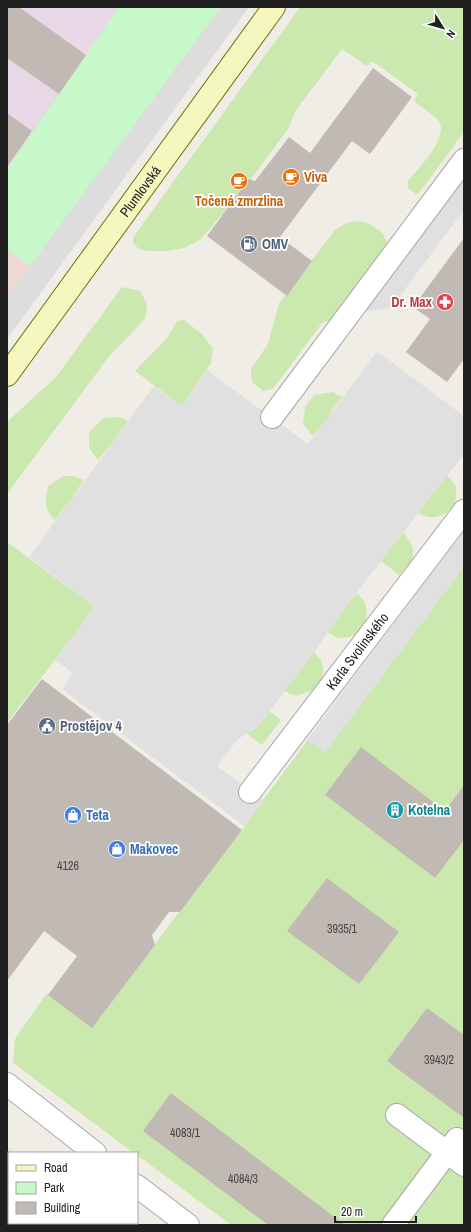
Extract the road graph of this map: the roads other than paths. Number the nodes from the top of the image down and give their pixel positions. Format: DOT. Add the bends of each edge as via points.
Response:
graph roads {
  1 [pos="274,7"];
  2 [pos="464,160"];
  3 [pos="7,375"];
  4 [pos="272,417"];
  5 [pos="464,511"];
  6 [pos="250,792"];
  7 [pos="7,1084"];
  8 [pos="397,1115"];
  9 [pos="94,1152"];
  10 [pos="456,1152"];
  11 [pos="138,1187"];
  12 [pos="188,1225"];
  13 [pos="394,1225"];
  1 -- 3 [label="main road, Plumlovská"];
  2 -- 4 [label="street"];
  5 -- 6 [label="street, Karla Svolinského"];
  7 -- 9 [label="street"];
  8 -- 10 [label="street"];
  10 -- 13 [label="street"];
  11 -- 12 [label="street"];
}
